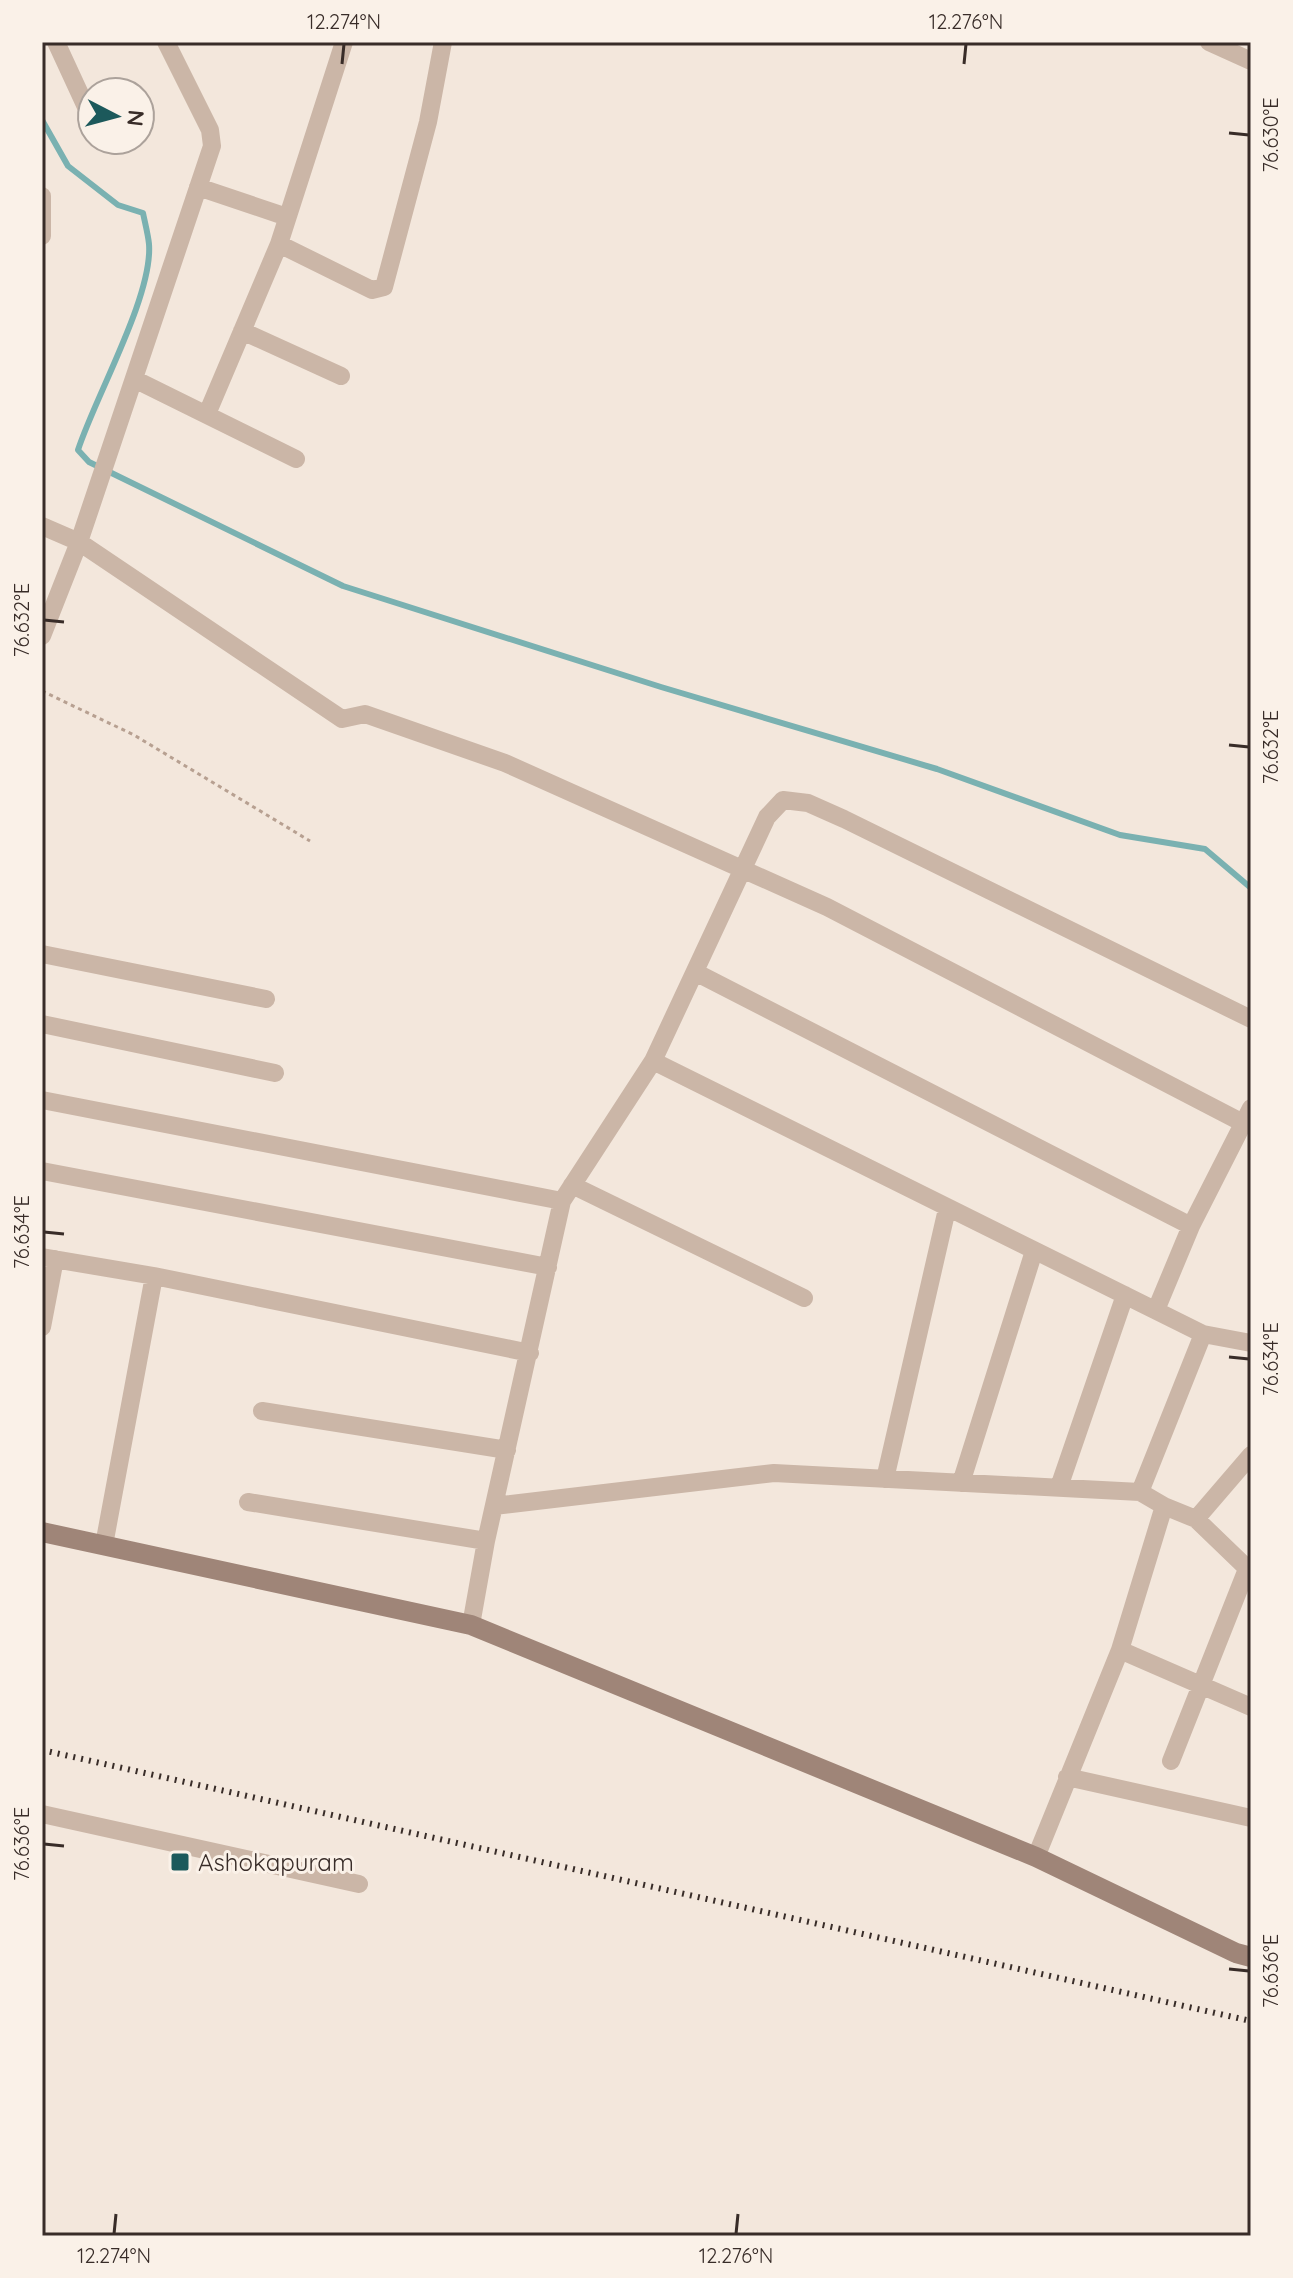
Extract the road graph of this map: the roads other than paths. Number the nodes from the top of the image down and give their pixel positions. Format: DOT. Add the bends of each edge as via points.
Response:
graph roads {
  1 [pos="56,42"];
  2 [pos="166,42"];
  3 [pos="344,42"];
  4 [pos="443,42"];
  5 [pos="1209,42"];
  6 [pos="1251,61"];
  7 [pos="76,85"];
  8 [pos="198,187"];
  9 [pos="42,196"];
  10 [pos="287,217"];
  11 [pos="42,236"];
  12 [pos="279,244"];
  13 [pos="242,331"];
  14 [pos="341,376"];
  15 [pos="134,379"];
  16 [pos="207,414"];
  17 [pos="296,459"];
  18 [pos="42,526"];
  19 [pos="79,542"];
  20 [pos="42,636"];
  21 [pos="743,870"];
  22 [pos="42,954"];
  23 [pos="695,972"];
  24 [pos="266,999"];
  25 [pos="1251,1019"];
  26 [pos="42,1024"];
  27 [pos="653,1061"];
  28 [pos="275,1073"];
  29 [pos="42,1100"];
  30 [pos="1247,1116"];
  31 [pos="42,1171"];
  32 [pos="567,1193"];
  33 [pos="947,1209"];
  34 [pos="1191,1226"];
  35 [pos="1034,1251"];
  36 [pos="48,1258"];
  37 [pos="548,1267"];
  38 [pos="154,1276"];
  39 [pos="1125,1295"];
  40 [pos="804,1298"];
  41 [pos="1156,1310"];
  42 [pos="42,1327"];
  43 [pos="1203,1334"];
  44 [pos="1251,1343"];
  45 [pos="530,1353"];
  46 [pos="262,1411"];
  47 [pos="507,1450"];
  48 [pos="1251,1455"];
  49 [pos="885,1479"];
  50 [pos="961,1483"];
  51 [pos="1059,1487"];
  52 [pos="1140,1492"];
  53 [pos="248,1502"];
  54 [pos="494,1506"];
  55 [pos="1164,1506"];
  56 [pos="1196,1519"];
  57 [pos="42,1532"];
  58 [pos="486,1541"];
  59 [pos="104,1545"];
  60 [pos="1249,1570"];
  61 [pos="471,1625"];
  62 [pos="1120,1650"];
  63 [pos="1202,1685"];
  64 [pos="1251,1707"];
  65 [pos="1171,1761"];
  66 [pos="1067,1777"];
  67 [pos="42,1814"];
  68 [pos="1251,1818"];
  69 [pos="1036,1857"];
  70 [pos="359,1884"];
  71 [pos="1251,1957"];
  1 -- 7 [label="street"];
  2 -- 8 [label="street" via="213,139"];
  3 -- 10 [label="street"];
  4 -- 12 [label="street" via="428,122 384,287 372,290"];
  5 -- 6 [label="street"];
  8 -- 10 [label="street"];
  8 -- 15 [label="street"];
  9 -- 11 [label="street"];
  10 -- 12 [label="street"];
  12 -- 13 [label="street"];
  13 -- 14 [label="street"];
  13 -- 16 [label="street"];
  15 -- 16 [label="street"];
  15 -- 19 [label="street"];
  16 -- 17 [label="street"];
  18 -- 19 [label="street"];
  19 -- 20 [label="street"];
  19 -- 21 [label="street" via="342,719 365,714 505,763"];
  21 -- 23 [label="street"];
  21 -- 25 [label="street" via="767,817 783,800 808,803"];
  21 -- 30 [label="street"];
  22 -- 24 [label="street"];
  23 -- 27 [label="street"];
  23 -- 34 [label="street"];
  26 -- 28 [label="street"];
  27 -- 32 [label="street"];
  27 -- 33 [label="street"];
  29 -- 32 [label="street"];
  30 -- 34 [label="street"];
  31 -- 37 [label="street"];
  32 -- 37 [label="street"];
  32 -- 40 [label="street"];
  33 -- 35 [label="street"];
  33 -- 49 [label="street"];
  34 -- 41 [label="street"];
  35 -- 39 [label="street"];
  35 -- 50 [label="street"];
  36 -- 38 [label="street"];
  36 -- 42 [label="street"];
  37 -- 45 [label="street"];
  38 -- 45 [label="street"];
  38 -- 59 [label="street"];
  39 -- 41 [label="street"];
  39 -- 51 [label="street"];
  41 -- 43 [label="street"];
  43 -- 44 [label="street"];
  43 -- 52 [label="street"];
  45 -- 47 [label="street"];
  46 -- 47 [label="street"];
  47 -- 54 [label="street"];
  48 -- 56 [label="street"];
  49 -- 50 [label="street"];
  49 -- 54 [label="street" via="774,1473"];
  50 -- 51 [label="street"];
  51 -- 52 [label="street"];
  52 -- 55 [label="street"];
  53 -- 58 [label="street"];
  54 -- 58 [label="street"];
  55 -- 56 [label="street"];
  55 -- 62 [label="street"];
  56 -- 60 [label="street"];
  57 -- 59 [label="street"];
  58 -- 61 [label="street"];
  59 -- 61 [label="street"];
  60 -- 63 [label="street"];
  61 -- 69 [label="street"];
  62 -- 63 [label="street"];
  62 -- 66 [label="street"];
  63 -- 64 [label="street"];
  63 -- 65 [label="street"];
  66 -- 68 [label="street"];
  66 -- 69 [label="street"];
  67 -- 70 [label="street"];
  69 -- 71 [label="street"];
}
